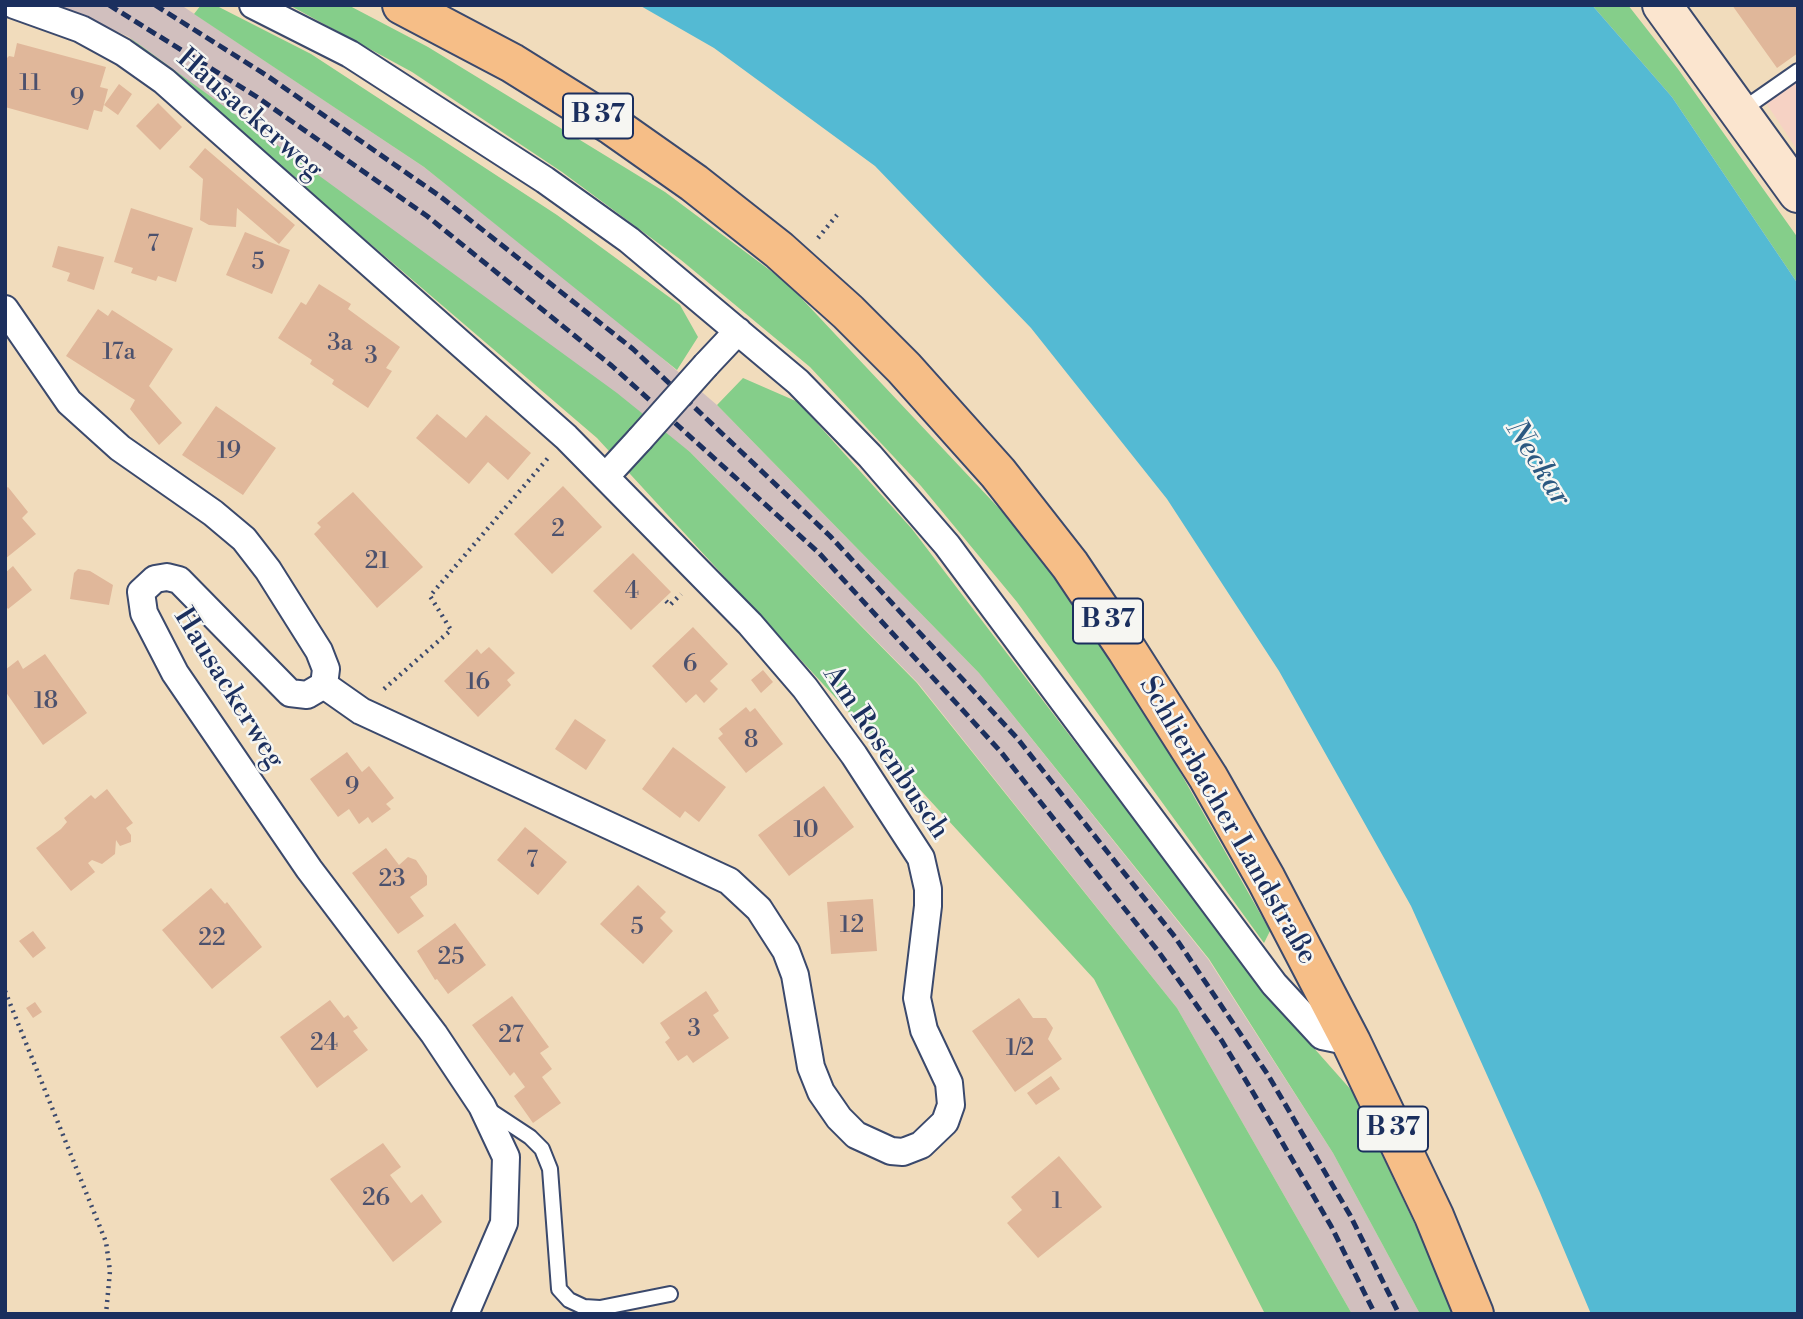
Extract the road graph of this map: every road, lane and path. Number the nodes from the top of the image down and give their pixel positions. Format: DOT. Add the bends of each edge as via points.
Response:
graph roads {
  1 [pos="14,5"];
  2 [pos="253,5"];
  3 [pos="402,5"];
  4 [pos="1662,5"];
  5 [pos="1798,71"];
  6 [pos="1740,111"];
  7 [pos="1798,193"];
  8 [pos="837,215"];
  9 [pos="821,235"];
  10 [pos="5,309"];
  11 [pos="738,331"];
  12 [pos="555,451"];
  13 [pos="607,476"];
  14 [pos="324,685"];
  15 [pos="382,692"];
  16 [pos="5,991"];
  17 [pos="1351,1042"];
  18 [pos="482,1106"];
  19 [pos="670,1294"];
  20 [pos="106,1314"];
  21 [pos="465,1314"];
  22 [pos="1474,1314"];
  1 -- 13 [label="street, Hausackerweg" via="81,29 164,81"];
  2 -- 11 [label="street" via="350,54 545,180 629,240"];
  3 -- 17 [label="main road, Schlierbacher Landstraße / B 37" via="512,63 694,183 779,250 904,368 998,473 1070,565 1128,650 1208,777"];
  4 -- 6 [label="main road"];
  5 -- 6 [label="lane"];
  6 -- 7 [label="main road"];
  8 -- 9 [label="path"];
  10 -- 14 [label="street" via="69,402 120,447 244,539 312,638 326,669"];
  11 -- 13 [label="street, bridge"];
  11 -- 17 [label="street" via="798,382 907,496 1071,708 1274,984 1322,1036"];
  12 -- 15 [label="path" via="430,596 451,630"];
  13 -- 14 [label="street, Am Rosenbusch" via="805,688 921,858 928,889 918,1006 952,1095 945,1122 930,1139 912,1150 891,1151 856,1135 839,1118 811,1067 795,975 786,951 759,909 729,881 361,711"];
  14 -- 18 [label="street, Hausackerweg" via="307,695 282,688 179,580 155,579 141,592 144,613 175,673 309,869 435,1034"];
  16 -- 20 [label="path" via="106,1242 110,1271"];
  17 -- 22 [label="main road, Schlierbacher Landstraße / B 37" via="1434,1216"];
  18 -- 19 [label="lane" via="542,1149 550,1169 559,1289 569,1300 600,1308"];
  18 -- 21 [label="street, Hausackerweg" via="506,1157 507,1187 504,1223"];
}
